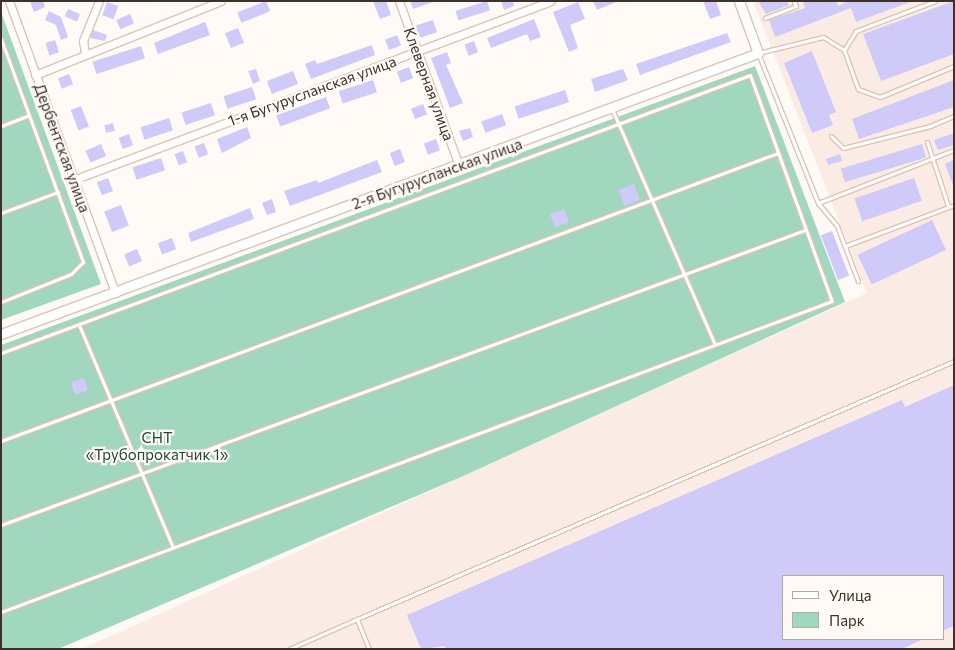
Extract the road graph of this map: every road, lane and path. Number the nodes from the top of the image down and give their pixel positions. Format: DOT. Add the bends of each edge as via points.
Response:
graph roads {
  1 [pos="9,1"];
  2 [pos="99,1"];
  3 [pos="222,1"];
  4 [pos="399,1"];
  5 [pos="551,1"];
  6 [pos="739,1"];
  7 [pos="794,1"];
  8 [pos="935,1"];
  9 [pos="764,18"];
  10 [pos="2,41"];
  11 [pos="844,50"];
  12 [pos="417,52"];
  13 [pos="85,53"];
  14 [pos="758,53"];
  15 [pos="954,66"];
  16 [pos="35,75"];
  17 [pos="612,108"];
  18 [pos="29,115"];
  19 [pos="954,116"];
  20 [pos="619,124"];
  21 [pos="1,126"];
  22 [pos="831,136"];
  23 [pos="926,142"];
  24 [pos="954,150"];
  25 [pos="778,153"];
  26 [pos="932,159"];
  27 [pos="459,166"];
  28 [pos="73,180"];
  29 [pos="58,192"];
  30 [pos="654,200"];
  31 [pos="818,203"];
  32 [pos="948,206"];
  33 [pos="954,206"];
  34 [pos="1,213"];
  35 [pos="805,230"];
  36 [pos="845,246"];
  37 [pos="686,274"];
  38 [pos="858,280"];
  39 [pos="115,293"];
  40 [pos="1,302"];
  41 [pos="79,325"];
  42 [pos="1,334"];
  43 [pos="714,346"];
  44 [pos="1,353"];
  45 [pos="954,361"];
  46 [pos="111,400"];
  47 [pos="1,441"];
  48 [pos="143,473"];
  49 [pos="1,525"];
  50 [pos="173,548"];
  51 [pos="1,612"];
  52 [pos="357,619"];
  53 [pos="289,649"];
  54 [pos="369,649"];
  1 -- 16 [label="street, Дербентская улица"];
  2 -- 13 [label="street" via="83,41"];
  3 -- 13 [label="street"];
  4 -- 12 [label="street, Клеверная улица"];
  5 -- 12 [label="street, 1-я Бугурусланская улица"];
  6 -- 14 [label="street"];
  7 -- 9 [label="lane" via="796,6"];
  8 -- 11 [label="lane" via="856,31"];
  10 -- 18 [label="lane"];
  11 -- 14 [label="lane" via="823,36"];
  11 -- 15 [label="lane" via="858,89 880,97"];
  12 -- 27 [label="street, Клеверная улица"];
  12 -- 28 [label="street, 1-я Бугурусланская улица"];
  13 -- 16 [label="street"];
  14 -- 17 [label="street, 2-я Бугурусланская улица"];
  14 -- 31 [label="lane"];
  16 -- 28 [label="street, Дербентская улица"];
  17 -- 20 [label="lane"];
  17 -- 27 [label="street, 2-я Бугурусланская улица"];
  18 -- 21 [label="lane"];
  18 -- 29 [label="lane"];
  19 -- 22 [label="lane" via="930,126 843,148"];
  20 -- 25 [label="lane" via="750,75"];
  20 -- 30 [label="lane"];
  20 -- 41 [label="lane"];
  23 -- 26 [label="lane"];
  24 -- 26 [label="lane"];
  25 -- 30 [label="lane"];
  25 -- 35 [label="lane"];
  26 -- 31 [label="lane"];
  26 -- 32 [label="lane"];
  27 -- 39 [label="street, 2-я Бугурусланская улица"];
  28 -- 39 [label="street, Дербентская улица"];
  29 -- 34 [label="lane"];
  29 -- 40 [label="lane" via="82,262 71,274"];
  30 -- 37 [label="lane"];
  30 -- 46 [label="lane"];
  31 -- 36 [label="lane" via="837,226"];
  32 -- 33 [label="lane"];
  32 -- 36 [label="lane"];
  35 -- 37 [label="lane"];
  35 -- 43 [label="lane" via="832,301"];
  36 -- 38 [label="lane"];
  37 -- 43 [label="lane"];
  37 -- 48 [label="lane"];
  39 -- 42 [label="street, 2-я Бугурусланская улица"];
  41 -- 44 [label="lane"];
  41 -- 46 [label="lane"];
  43 -- 50 [label="lane"];
  45 -- 52 [label="lane"];
  46 -- 47 [label="lane"];
  46 -- 48 [label="lane"];
  48 -- 49 [label="lane"];
  48 -- 50 [label="lane"];
  50 -- 51 [label="lane"];
  52 -- 53 [label="lane"];
  52 -- 54 [label="lane"];
}
